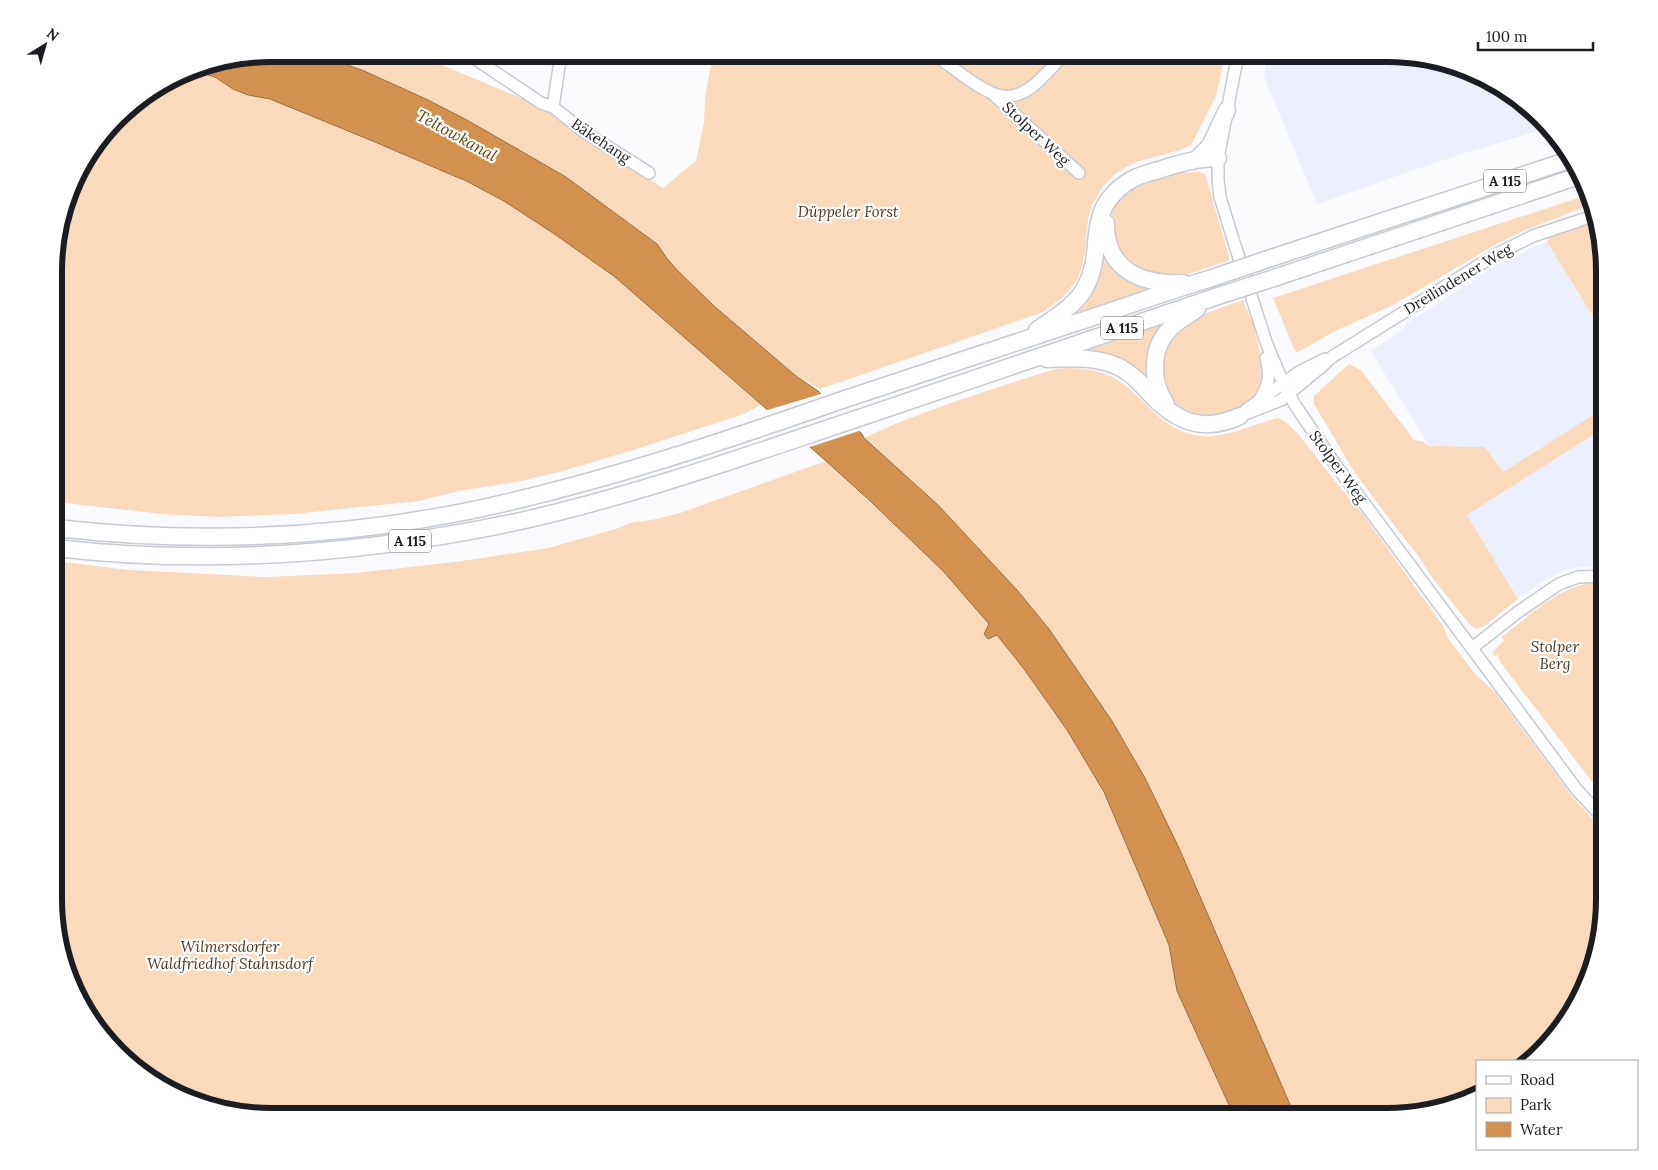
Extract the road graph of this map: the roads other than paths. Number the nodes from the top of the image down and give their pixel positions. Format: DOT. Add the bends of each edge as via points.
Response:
graph roads {
  1 [pos="480,62"];
  2 [pos="560,62"];
  3 [pos="945,62"];
  4 [pos="1057,62"];
  5 [pos="1236,62"];
  6 [pos="993,94"];
  7 [pos="553,107"];
  8 [pos="1227,110"];
  9 [pos="1197,159"];
  10 [pos="1564,162"];
  11 [pos="1218,163"];
  12 [pos="1156,171"];
  13 [pos="649,173"];
  14 [pos="1079,174"];
  15 [pos="1573,178"];
  16 [pos="1109,199"];
  17 [pos="1588,218"];
  18 [pos="1204,280"];
  19 [pos="1215,297"];
  20 [pos="1022,340"];
  21 [pos="1266,342"];
  22 [pos="1332,357"];
  23 [pos="1030,360"];
  24 [pos="1283,383"];
  25 [pos="1289,394"];
  26 [pos="1259,400"];
  27 [pos="1173,414"];
  28 [pos="1240,416"];
  29 [pos="62,529"];
  30 [pos="62,548"];
  31 [pos="1596,576"];
  32 [pos="1472,648"];
  33 [pos="1596,810"];
  1 -- 7 [label="street, Bäkehang" via="541,103"];
  2 -- 7 [label="street"];
  3 -- 6 [label="street, Stolper Weg"];
  4 -- 6 [label="street, Stolper Weg" via="1023,92 1011,96"];
  5 -- 8 [label="street, Stolper Weg"];
  6 -- 14 [label="street, Stolper Weg"];
  7 -- 13 [label="street, Bäkehang" via="583,131"];
  8 -- 9 [label="highway" via="1210,146"];
  8 -- 11 [label="street, Stolper Weg"];
  9 -- 11 [label="highway"];
  9 -- 12 [label="highway"];
  10 -- 18 [label="highway, A 115, bridge"];
  11 -- 12 [label="highway"];
  11 -- 21 [label="street, Stolper Weg" via="1220,197"];
  12 -- 16 [label="highway" via="1136,177"];
  15 -- 19 [label="highway, A 115, bridge"];
  16 -- 18 [label="highway" via="1105,231 1114,258 1122,267 1136,277 1153,282 1168,284"];
  16 -- 20 [label="highway" via="1100,216 1095,264 1084,290 1060,314"];
  17 -- 22 [label="street, Dreilindener Weg" via="1533,236 1496,254"];
  18 -- 20 [label="highway, A 115"];
  19 -- 23 [label="highway, A 115"];
  19 -- 27 [label="highway" via="1174,324 1157,350 1155,377 1160,396"];
  20 -- 29 [label="highway, A 115" via="643,465 478,509 387,524 282,535 138,535"];
  21 -- 24 [label="street, Stolper Weg"];
  21 -- 26 [label="street" via="1264,351 1269,382"];
  22 -- 24 [label="street, Dreilindener Weg" via="1309,366"];
  22 -- 25 [label="street, Dreilindener Weg"];
  23 -- 27 [label="highway" via="1077,358 1119,367 1139,381"];
  23 -- 30 [label="highway, A 115" via="755,453 569,509 518,521 388,545 325,552 258,556 129,554"];
  24 -- 25 [label="street, Stolper Weg"];
  24 -- 26 [label="street, Dreilindener Weg"];
  25 -- 28 [label="street, Dreilindener Weg"];
  25 -- 32 [label="street, Stolper Weg" via="1334,464"];
  26 -- 28 [label="street, Dreilindener Weg"];
  27 -- 28 [label="highway" via="1186,421 1212,425"];
  31 -- 32 [label="street" via="1578,577 1559,584"];
  32 -- 33 [label="street, Stolper Weg" via="1577,790"];
}
